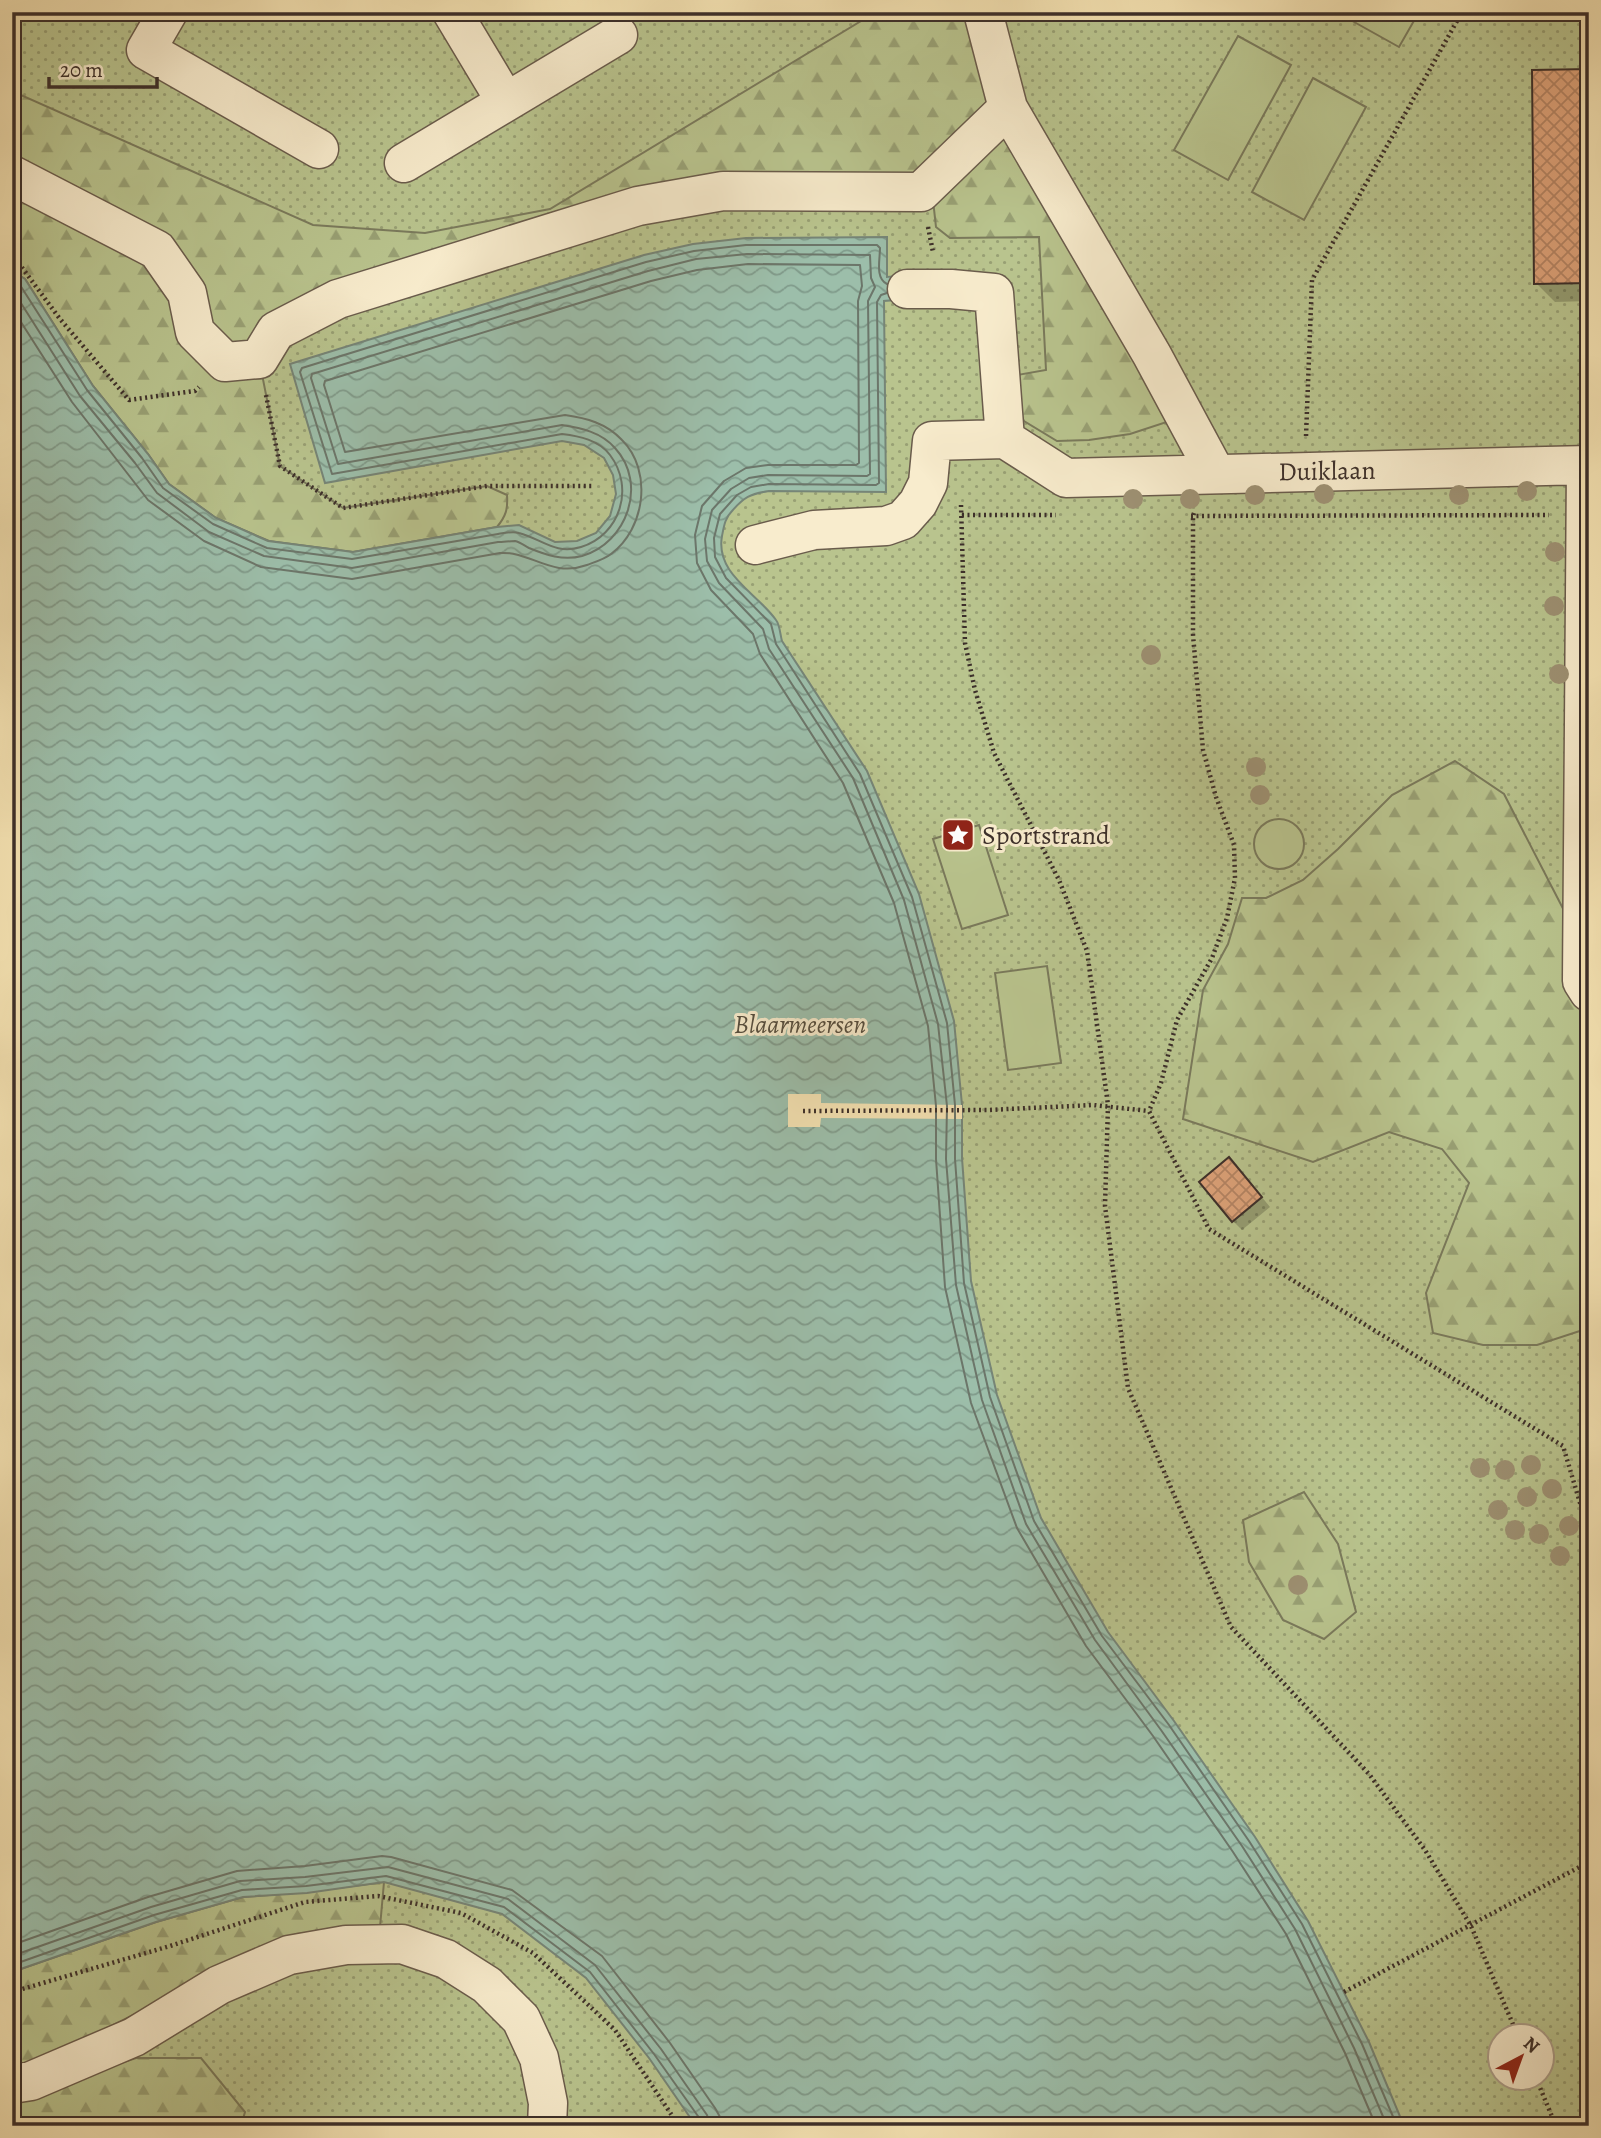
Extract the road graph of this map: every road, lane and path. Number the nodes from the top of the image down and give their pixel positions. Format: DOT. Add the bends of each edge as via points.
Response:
graph roads {
  1 [pos="168,12"];
  2 [pos="452,12"];
  3 [pos="983,12"];
  4 [pos="1462,12"];
  5 [pos="618,35"];
  6 [pos="506,102"];
  7 [pos="1008,108"];
  8 [pos="319,149"];
  9 [pos="404,163"];
  10 [pos="12,175"];
  11 [pos="12,254"];
  12 [pos="907,289"];
  13 [pos="242,361"];
  14 [pos="1005,439"];
  15 [pos="1587,465"];
  16 [pos="1305,472"];
  17 [pos="1216,474"];
  18 [pos="592,486"];
  19 [pos="961,502"];
  20 [pos="962,515"];
  21 [pos="1057,515"];
  22 [pos="1584,515"];
  23 [pos="1179,516"];
  24 [pos="1192,516"];
  25 [pos="755,545"];
  26 [pos="1589,992"];
  27 [pos="1108,1105"];
  28 [pos="803,1111"];
  29 [pos="1149,1111"];
  30 [pos="1589,1533"];
  31 [pos="1589,1862"];
  32 [pos="1471,1926"];
  33 [pos="1344,1992"];
  34 [pos="1512,2022"];
  35 [pos="12,2084"];
  36 [pos="1542,2092"];
  37 [pos="547,2126"];
  38 [pos="1556,2126"];
  1 -- 8 [label="street" via="146,50"];
  2 -- 6 [label="street"];
  3 -- 7 [label="street"];
  4 -- 16 [label="path" via="1312,280"];
  5 -- 6 [label="street"];
  6 -- 9 [label="street"];
  7 -- 13 [label="street" via="921,192 723,191 638,206 338,299 276,331"];
  7 -- 17 [label="street"];
  10 -- 13 [label="street" via="157,250 187,293 195,332"];
  11 -- 13 [label="path" via="129,400 195,391"];
  12 -- 14 [label="street" via="994,293"];
  13 -- 18 [label="path" via="279,466 343,508 487,486"];
  14 -- 17 [label="street, Duiklaan" via="1066,478"];
  14 -- 25 [label="street" via="932,441 928,483 903,520 886,526 814,530"];
  15 -- 16 [label="street, Duiklaan"];
  15 -- 22 [label="street"];
  16 -- 17 [label="street, Duiklaan"];
  17 -- 24 [label="path"];
  19 -- 20 [label="path"];
  20 -- 21 [label="path"];
  20 -- 27 [label="path" via="965,643 975,690 994,754 1059,880 1087,951"];
  22 -- 24 [label="path"];
  22 -- 26 [label="street" via="1583,981"];
  23 -- 24 [label="path"];
  24 -- 29 [label="path" via="1192,635 1203,750 1234,845 1234,878 1227,918 1212,958 1177,1020"];
  27 -- 28 [label="path"];
  27 -- 29 [label="path"];
  27 -- 32 [label="path" via="1105,1206 1128,1388 1231,1627 1369,1774 1426,1850"];
  29 -- 30 [label="path" via="1209,1229 1563,1446"];
  31 -- 32 [label="path"];
  32 -- 33 [label="path"];
  32 -- 34 [label="path"];
  35 -- 37 [label="street" via="31,2081 134,2037 219,1985 289,1955 346,1945 402,1944 446,1959 487,1984 520,2019 539,2058 548,2103"];
  36 -- 38 [label="path"];
}
